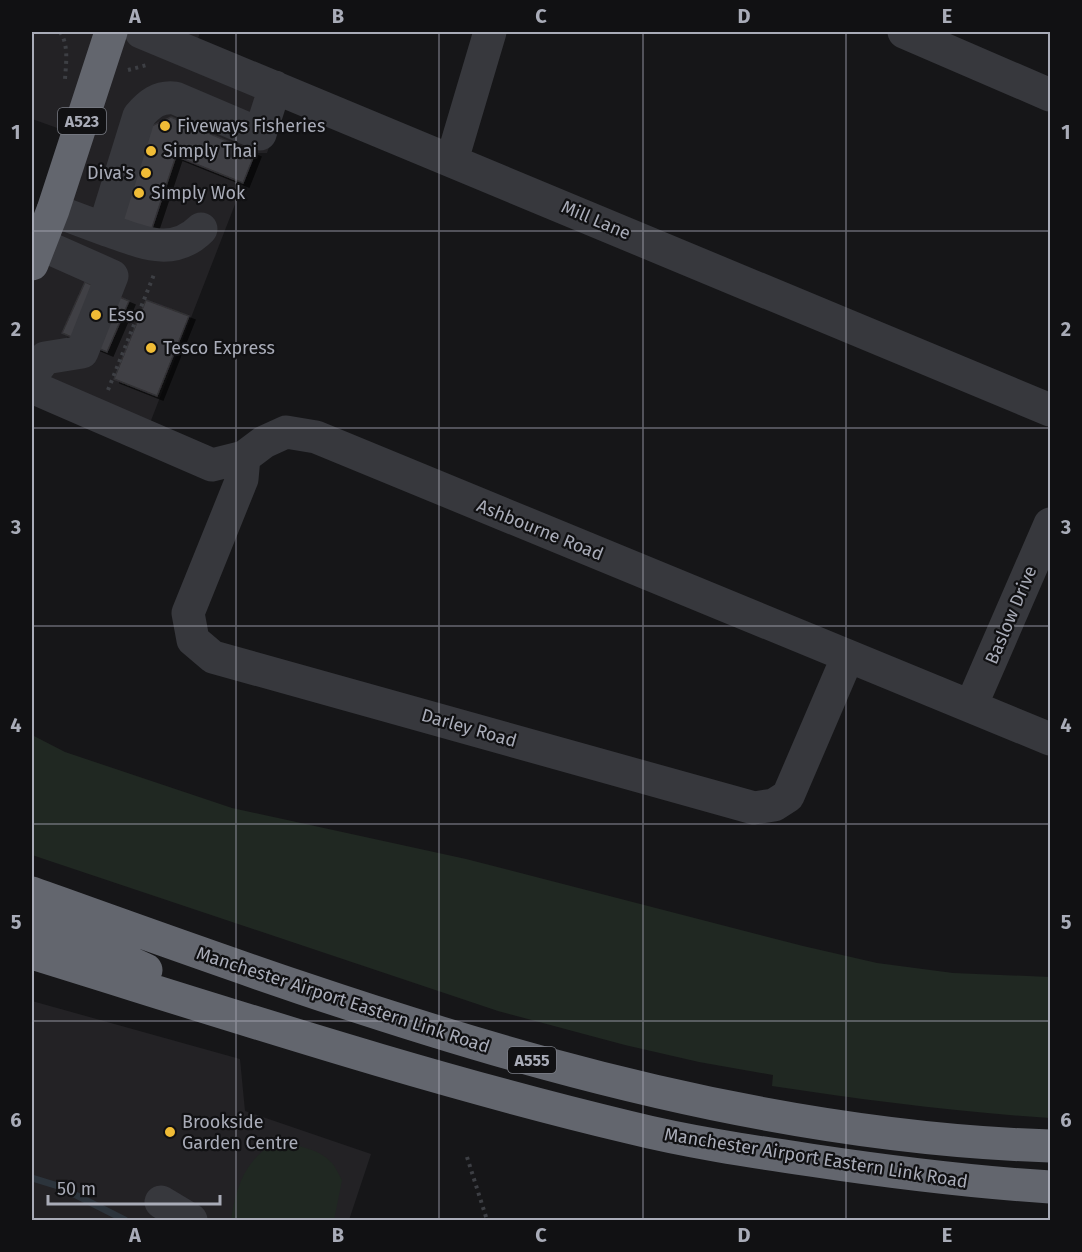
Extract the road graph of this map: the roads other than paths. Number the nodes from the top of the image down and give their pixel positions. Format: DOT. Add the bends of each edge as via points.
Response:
graph roads {
  1 [pos="111,32"];
  2 [pos="141,32"];
  3 [pos="490,32"];
  4 [pos="904,32"];
  5 [pos="275,87"];
  6 [pos="1050,94"];
  7 [pos="452,160"];
  8 [pos="53,210"];
  9 [pos="104,229"];
  10 [pos="201,229"];
  11 [pos="36,254"];
  12 [pos="32,375"];
  13 [pos="32,387"];
  14 [pos="1050,410"];
  15 [pos="244,457"];
  16 [pos="1050,524"];
  17 [pos="848,656"];
  18 [pos="971,706"];
  19 [pos="1050,739"];
  20 [pos="32,893"];
  21 [pos="32,924"];
  22 [pos="32,953"];
  23 [pos="262,1024"];
  24 [pos="1050,1146"];
  25 [pos="1050,1187"];
  26 [pos="161,1202"];
  27 [pos="191,1221"];
  1 -- 8 [label="highway, A523"];
  2 -- 5 [label="street, Mill Lane"];
  3 -- 7 [label="street"];
  4 -- 6 [label="street"];
  5 -- 7 [label="street, Mill Lane"];
  5 -- 9 [label="street" via="260,134 175,98 165,97 147,106 139,116"];
  7 -- 14 [label="street, Mill Lane"];
  8 -- 9 [label="street"];
  8 -- 11 [label="highway, A523"];
  9 -- 10 [label="street" via="159,246 187,241"];
  11 -- 12 [label="street" via="112,276 82,352 45,358"];
  13 -- 15 [label="street, Ashbourne Road" via="212,465"];
  15 -- 17 [label="street, Ashbourne Road" via="286,432 316,437"];
  15 -- 17 [label="street, Darley Road" via="242,479 188,613 194,640 213,657 754,808 774,805 788,796"];
  16 -- 18 [label="street, Baslow Drive"];
  17 -- 18 [label="street, Ashbourne Road"];
  18 -- 19 [label="street, Ashbourne Road"];
  20 -- 24 [label="highway, Manchester Airport Eastern Link Road / A555" via="227,963 480,1046 640,1089 868,1132 984,1144"];
  21 -- 23 [label="highway" via="87,943"];
  22 -- 23 [label="highway, Manchester Airport Eastern Link Road / A555"];
  23 -- 25 [label="highway, Manchester Airport Eastern Link Road / A555" via="485,1090 631,1128 869,1169"];
  26 -- 27 [label="street"];
}
